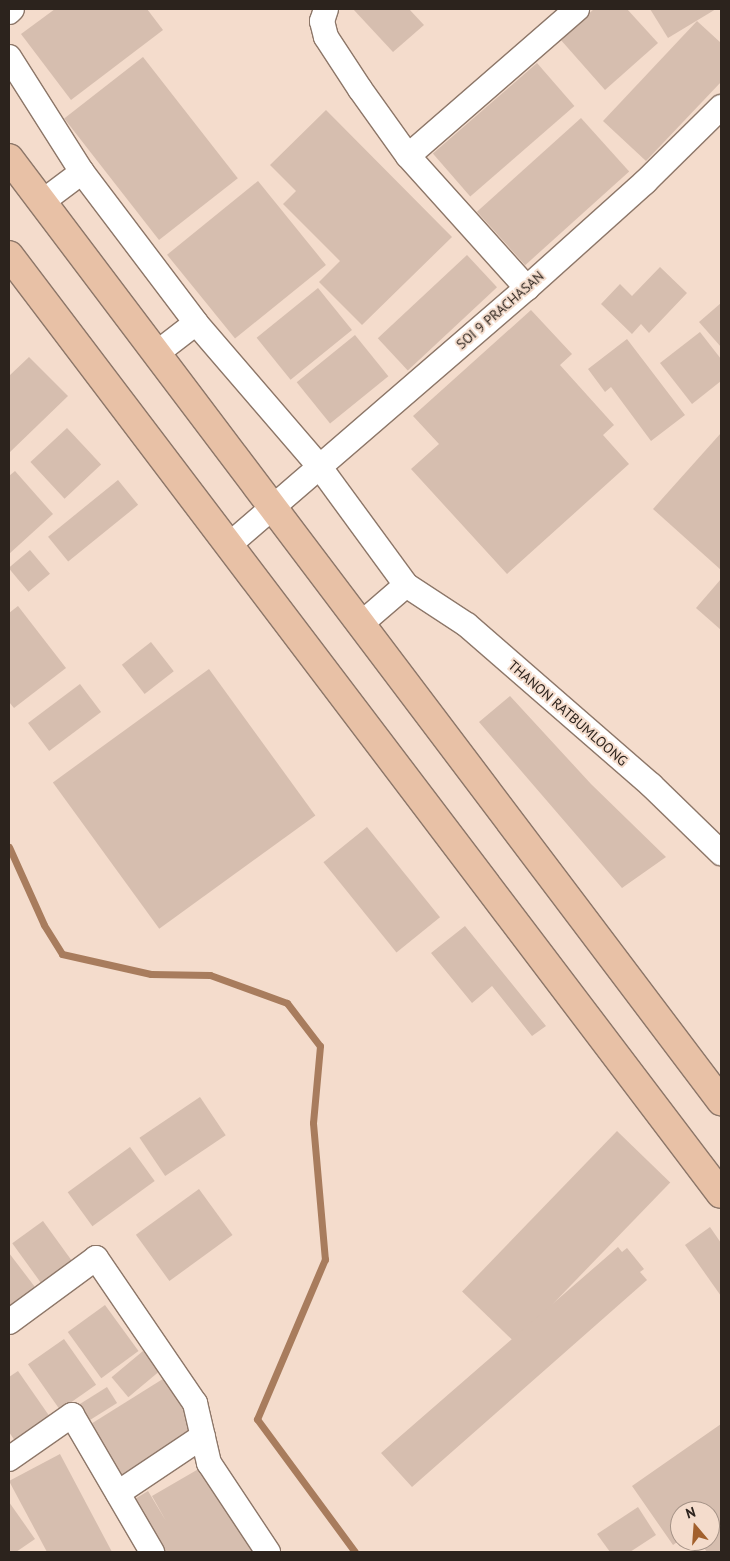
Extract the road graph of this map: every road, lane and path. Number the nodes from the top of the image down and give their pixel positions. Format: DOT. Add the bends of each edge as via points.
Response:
graph roads {
  1 [pos="12,9"];
  2 [pos="326,9"];
  3 [pos="578,9"];
  4 [pos="9,12"];
  5 [pos="9,60"];
  6 [pos="721,107"];
  7 [pos="408,156"];
  8 [pos="9,158"];
  9 [pos="82,172"];
  10 [pos="42,202"];
  11 [pos="9,254"];
  12 [pos="527,288"];
  13 [pos="196,323"];
  14 [pos="157,353"];
  15 [pos="319,466"];
  16 [pos="273,506"];
  17 [pos="228,545"];
  18 [pos="406,585"];
  19 [pos="362,623"];
  20 [pos="721,853"];
  21 [pos="721,1102"];
  22 [pos="721,1194"];
  23 [pos="9,1322"];
  24 [pos="203,1436"];
  25 [pos="9,1459"];
  26 [pos="118,1493"];
  27 [pos="152,1552"];
  28 [pos="268,1552"];
  1 -- 4 [label="street"];
  2 -- 7 [label="street" via="322,22 326,37"];
  3 -- 7 [label="street"];
  5 -- 9 [label="street"];
  6 -- 12 [label="street, SOI 9 PRACHASAN" via="645,182"];
  7 -- 12 [label="street"];
  8 -- 10 [label="main road"];
  9 -- 10 [label="street"];
  9 -- 13 [label="street"];
  10 -- 14 [label="main road"];
  11 -- 17 [label="main road"];
  12 -- 15 [label="street, SOI 9 PRACHASAN"];
  13 -- 14 [label="street"];
  13 -- 15 [label="street"];
  14 -- 16 [label="main road"];
  15 -- 16 [label="street, SOI 9 PRACHASAN"];
  15 -- 18 [label="street"];
  16 -- 17 [label="street, SOI 9 PRACHASAN"];
  16 -- 19 [label="main road"];
  17 -- 22 [label="main road"];
  18 -- 19 [label="street"];
  18 -- 20 [label="street, THANON RATBUMLOONG" via="466,625 651,785"];
  19 -- 21 [label="main road"];
  23 -- 24 [label="street" via="96,1258 195,1403"];
  24 -- 26 [label="street"];
  24 -- 28 [label="street" via="209,1463"];
  25 -- 26 [label="street" via="72,1415"];
  26 -- 27 [label="street"];
}
